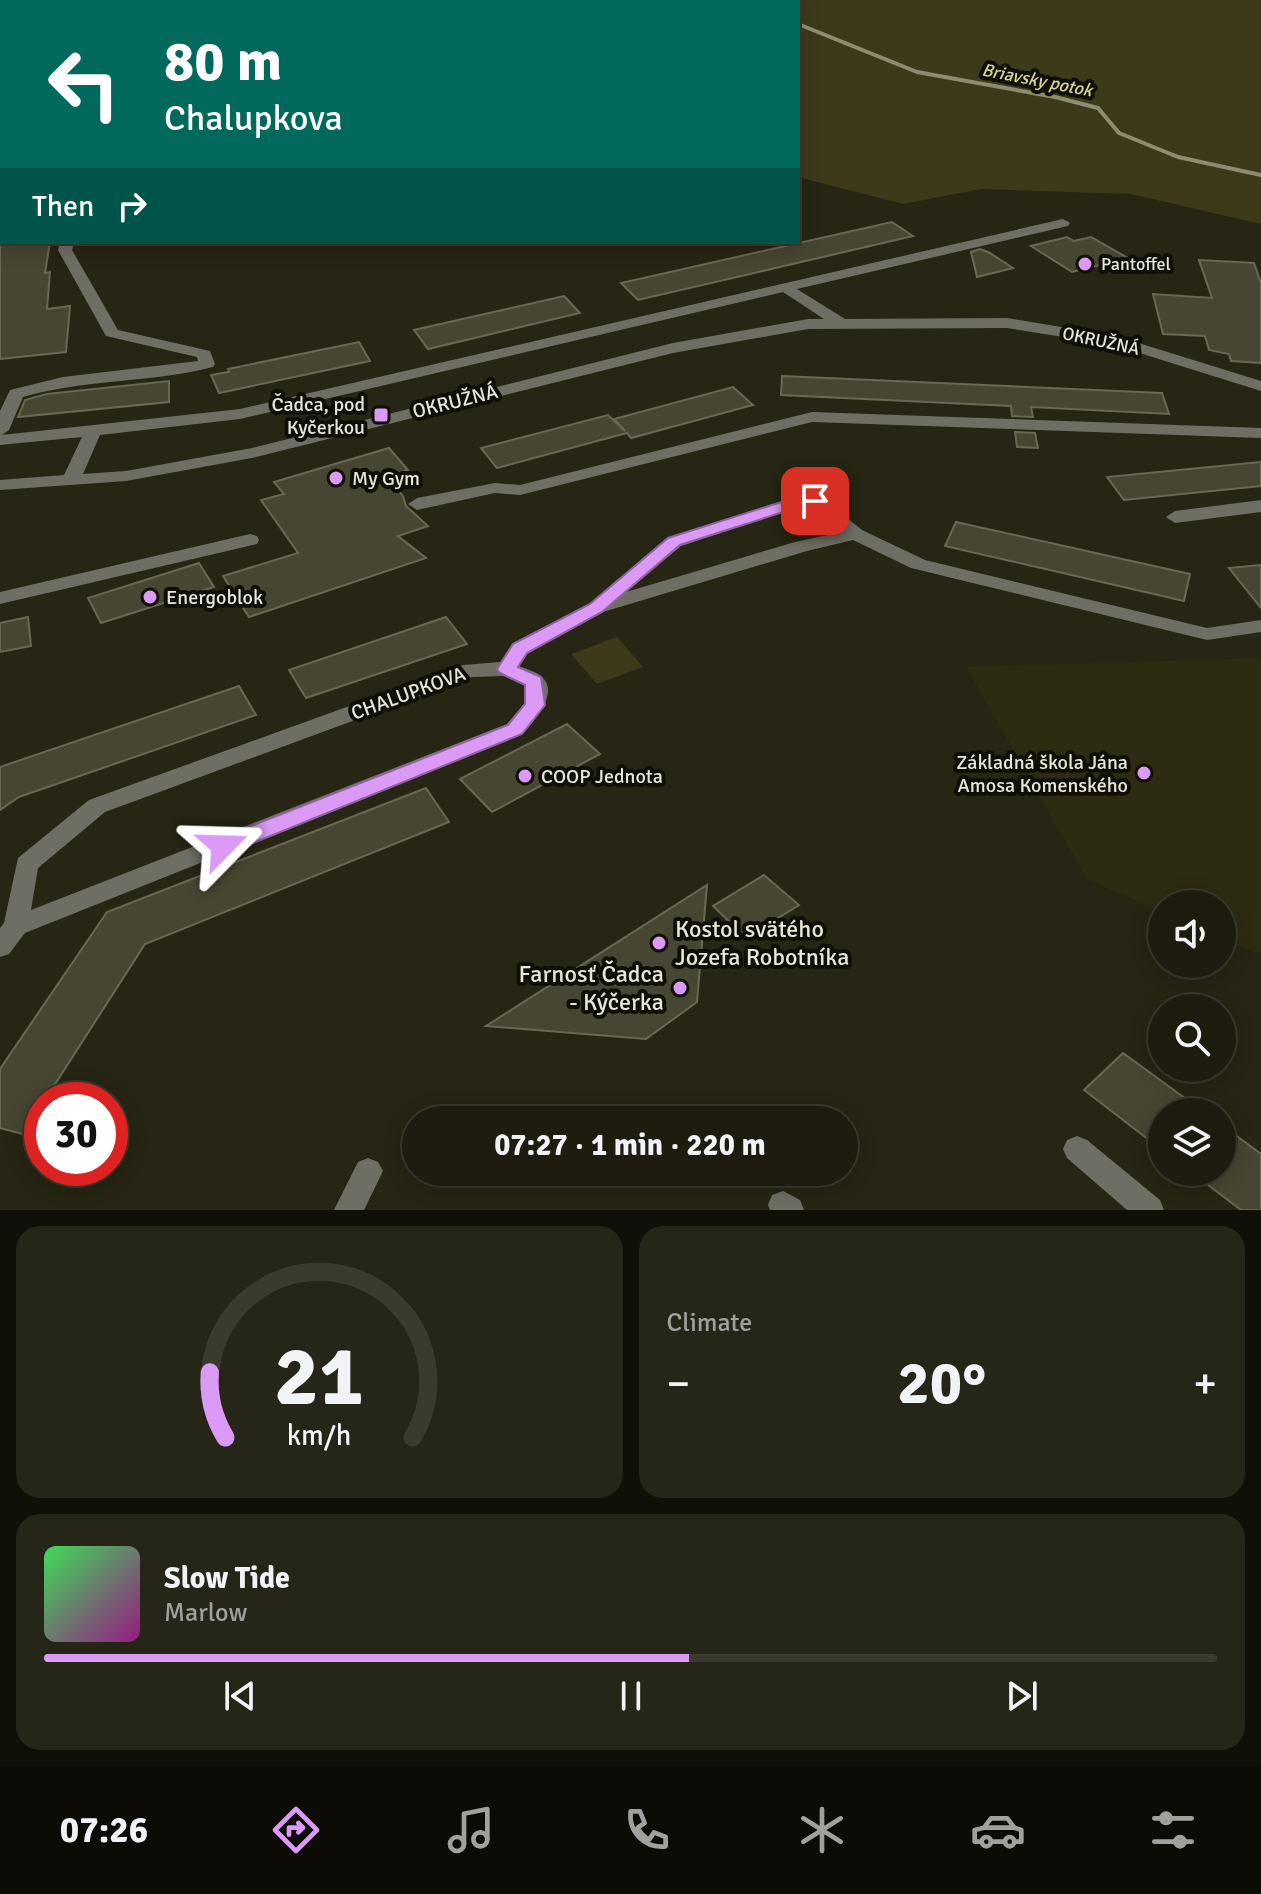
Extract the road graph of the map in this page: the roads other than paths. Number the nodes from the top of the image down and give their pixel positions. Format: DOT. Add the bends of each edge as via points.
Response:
graph roads {
  1 [pos="1063,223"];
  2 [pos="66,244"];
  3 [pos="785,287"];
  4 [pos="840,323"];
  5 [pos="1261,386"];
  6 [pos="0,430"];
  7 [pos="93,431"];
  8 [pos="1261,433"];
  9 [pos="0,440"];
  10 [pos="71,480"];
  11 [pos="0,485"];
  12 [pos="417,504"];
  13 [pos="1261,506"];
  14 [pos="1175,517"];
  15 [pos="855,534"];
  16 [pos="250,540"];
  17 [pos="0,598"];
  18 [pos="596,608"];
  19 [pos="1261,626"];
  20 [pos="507,669"];
  21 [pos="16,926"];
  22 [pos="0,947"];
  23 [pos="1077,1149"];
  24 [pos="368,1171"];
  25 [pos="349,1210"];
  26 [pos="1149,1210"];
  1 -- 3 [label="street, OKRUŽNÁ"];
  2 -- 6 [label="street" via="65,250 112,333 204,354 207,364 43,384 16,394"];
  3 -- 4 [label="street"];
  3 -- 7 [label="street, OKRUŽNÁ" via="240,414"];
  4 -- 5 [label="street, OKRUŽNÁ" via="1007,323 1116,341"];
  4 -- 10 [label="street, OKRUŽNÁ" via="782,327 673,348 252,453"];
  7 -- 9 [label="street, OKRUŽNÁ"];
  7 -- 10 [label="street"];
  8 -- 12 [label="street" via="812,417 520,490 495,488"];
  10 -- 11 [label="street, OKRUŽNÁ"];
  13 -- 14 [label="street"];
  15 -- 18 [label="street"];
  15 -- 18 [label="street" via="815,501 797,502 674,542"];
  15 -- 19 [label="street" via="918,564 1207,634"];
  16 -- 17 [label="street"];
  18 -- 20 [label="street" via="520,648"];
  20 -- 21 [label="street, CHALUPKOVA" via="470,670 97,806 27,864"];
  20 -- 21 [label="street" via="535,682 535,705 515,729"];
  21 -- 22 [label="street, CHALUPKOVA"];
  23 -- 26 [label="street"];
  24 -- 25 [label="street"];
}
